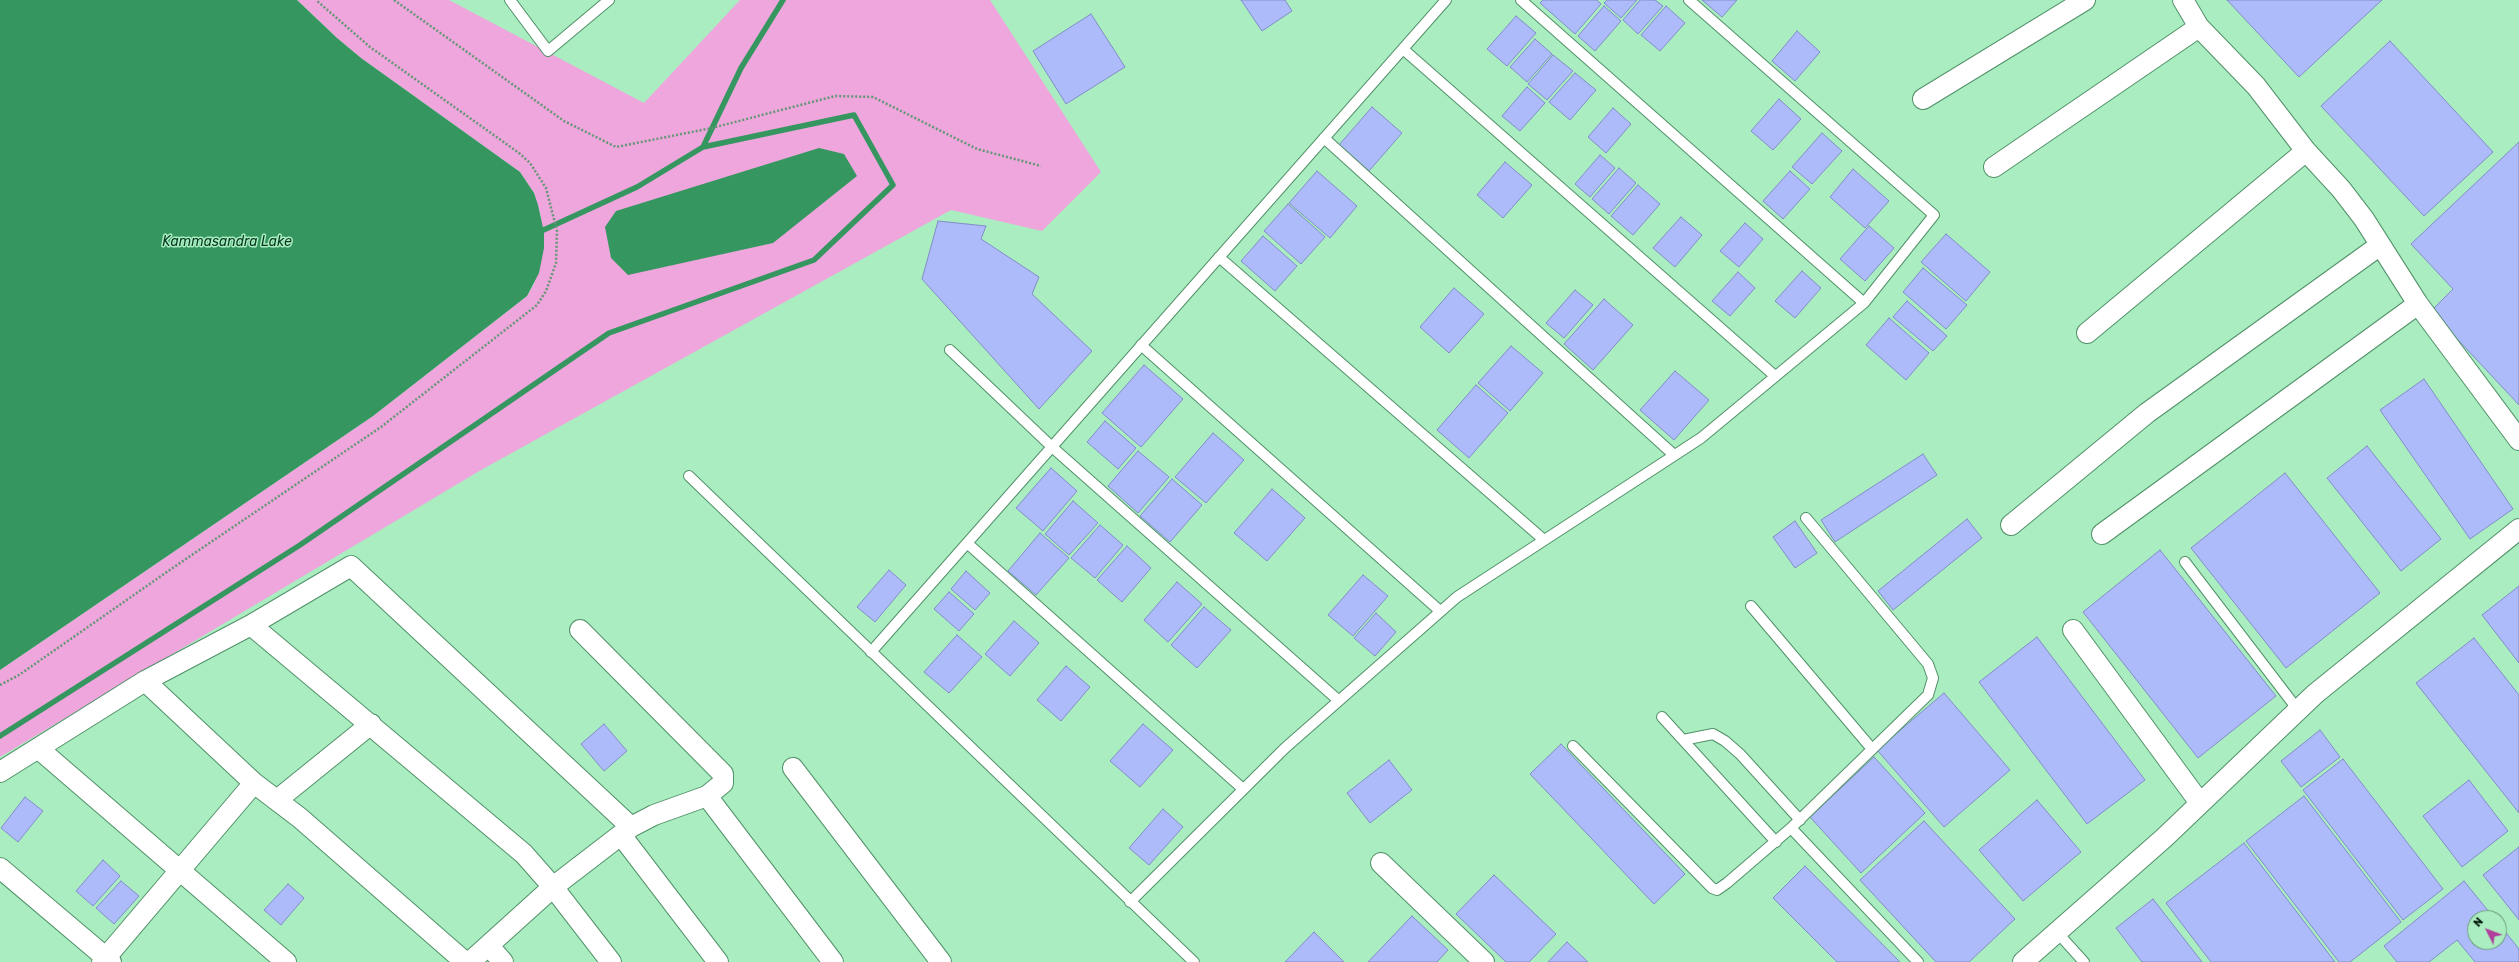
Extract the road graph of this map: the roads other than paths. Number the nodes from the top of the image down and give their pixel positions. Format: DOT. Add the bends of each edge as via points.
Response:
graph roads {
  1 [pos="510,0"];
  2 [pos="609,0"];
  3 [pos="1446,0"];
  4 [pos="1521,0"];
  5 [pos="1689,0"];
  6 [pos="2085,0"];
  7 [pos="2183,0"];
  8 [pos="2199,27"];
  9 [pos="1403,49"];
  10 [pos="1922,99"];
  11 [pos="1324,138"];
  12 [pos="2306,151"];
  13 [pos="1994,167"];
  14 [pos="2379,246"];
  15 [pos="1219,257"];
  16 [pos="1864,303"];
  17 [pos="2418,304"];
  18 [pos="2087,333"];
  19 [pos="1141,345"];
  20 [pos="950,350"];
  21 [pos="1775,376"];
  22 [pos="2519,440"];
  23 [pos="1052,446"];
  24 [pos="1674,455"];
  25 [pos="689,476"];
  26 [pos="1806,518"];
  27 [pos="2011,525"];
  28 [pos="2519,529"];
  29 [pos="2102,534"];
  30 [pos="1544,540"];
  31 [pos="967,543"];
  32 [pos="2185,562"];
  33 [pos="1751,606"];
  34 [pos="1440,612"];
  35 [pos="251,625"];
  36 [pos="580,630"];
  37 [pos="2073,630"];
  38 [pos="871,652"];
  39 [pos="145,681"];
  40 [pos="1338,700"];
  41 [pos="2298,710"];
  42 [pos="1662,717"];
  43 [pos="371,724"];
  44 [pos="1683,740"];
  45 [pos="1573,746"];
  46 [pos="39,749"];
  47 [pos="1872,749"];
  48 [pos="793,768"];
  49 [pos="0,772"];
  50 [pos="254,783"];
  51 [pos="1243,789"];
  52 [pos="707,796"];
  53 [pos="277,800"];
  54 [pos="2200,803"];
  55 [pos="1800,820"];
  56 [pos="1791,828"];
  57 [pos="626,831"];
  58 [pos="1776,842"];
  59 [pos="1381,863"];
  60 [pos="0,868"];
  61 [pos="180,873"];
  62 [pos="553,887"];
  63 [pos="1130,902"];
  64 [pos="2056,931"];
  65 [pos="489,946"];
  66 [pos="106,960"];
  67 [pos="286,962"];
  68 [pos="465,962"];
  69 [pos="470,962"];
  70 [pos="503,962"];
  71 [pos="611,962"];
  72 [pos="718,962"];
  73 [pos="833,962"];
  74 [pos="941,962"];
  75 [pos="1194,962"];
  76 [pos="1484,962"];
  77 [pos="1918,962"];
  78 [pos="2023,962"];
  79 [pos="2084,962"];
  1 -- 2 [label="lane" via="548,51"];
  3 -- 9 [label="lane"];
  4 -- 16 [label="lane"];
  5 -- 16 [label="lane" via="1934,215"];
  6 -- 10 [label="street"];
  7 -- 8 [label="street"];
  8 -- 12 [label="street" via="2256,86"];
  8 -- 13 [label="street"];
  9 -- 11 [label="lane"];
  9 -- 21 [label="lane"];
  11 -- 15 [label="lane"];
  11 -- 24 [label="lane"];
  12 -- 14 [label="street" via="2364,219"];
  12 -- 18 [label="street"];
  14 -- 17 [label="street"];
  14 -- 27 [label="street" via="2147,413"];
  15 -- 19 [label="lane"];
  15 -- 30 [label="lane"];
  16 -- 21 [label="lane"];
  17 -- 22 [label="street"];
  17 -- 29 [label="street"];
  19 -- 23 [label="lane"];
  19 -- 34 [label="lane"];
  20 -- 23 [label="lane"];
  21 -- 24 [label="lane" via="1701,438"];
  23 -- 31 [label="lane"];
  23 -- 40 [label="lane"];
  24 -- 30 [label="lane"];
  25 -- 38 [label="lane"];
  26 -- 47 [label="lane" via="1933,673 1928,695"];
  28 -- 41 [label="street"];
  30 -- 34 [label="lane" via="1457,597"];
  31 -- 38 [label="lane"];
  31 -- 51 [label="lane"];
  32 -- 41 [label="lane"];
  33 -- 47 [label="lane"];
  34 -- 40 [label="lane"];
  35 -- 39 [label="street"];
  35 -- 43 [label="street"];
  35 -- 57 [label="street" via="351,566"];
  36 -- 52 [label="street" via="723,774 723,783"];
  37 -- 54 [label="street"];
  38 -- 63 [label="lane"];
  39 -- 46 [label="street"];
  39 -- 50 [label="street"];
  40 -- 51 [label="lane"];
  41 -- 54 [label="street"];
  42 -- 44 [label="lane"];
  43 -- 53 [label="street"];
  43 -- 62 [label="street" via="524,854"];
  44 -- 55 [label="lane" via="1712,734 1725,740"];
  44 -- 58 [label="lane"];
  45 -- 58 [label="lane" via="1712,888 1717,890 1723,887"];
  46 -- 49 [label="street"];
  46 -- 61 [label="street"];
  47 -- 55 [label="lane"];
  48 -- 74 [label="street"];
  50 -- 53 [label="street"];
  50 -- 61 [label="street"];
  51 -- 63 [label="lane"];
  52 -- 57 [label="street" via="654,815"];
  52 -- 73 [label="street"];
  53 -- 68 [label="street"];
  54 -- 64 [label="street" via="2164,838"];
  55 -- 56 [label="lane"];
  56 -- 58 [label="lane"];
  56 -- 77 [label="lane"];
  57 -- 62 [label="street"];
  57 -- 72 [label="street"];
  59 -- 76 [label="street"];
  60 -- 66 [label="street"];
  61 -- 66 [label="street"];
  61 -- 67 [label="street"];
  62 -- 65 [label="street"];
  62 -- 71 [label="street"];
  63 -- 75 [label="lane"];
  64 -- 78 [label="street"];
  64 -- 79 [label="lane"];
  65 -- 69 [label="street"];
  65 -- 70 [label="street"];
}
